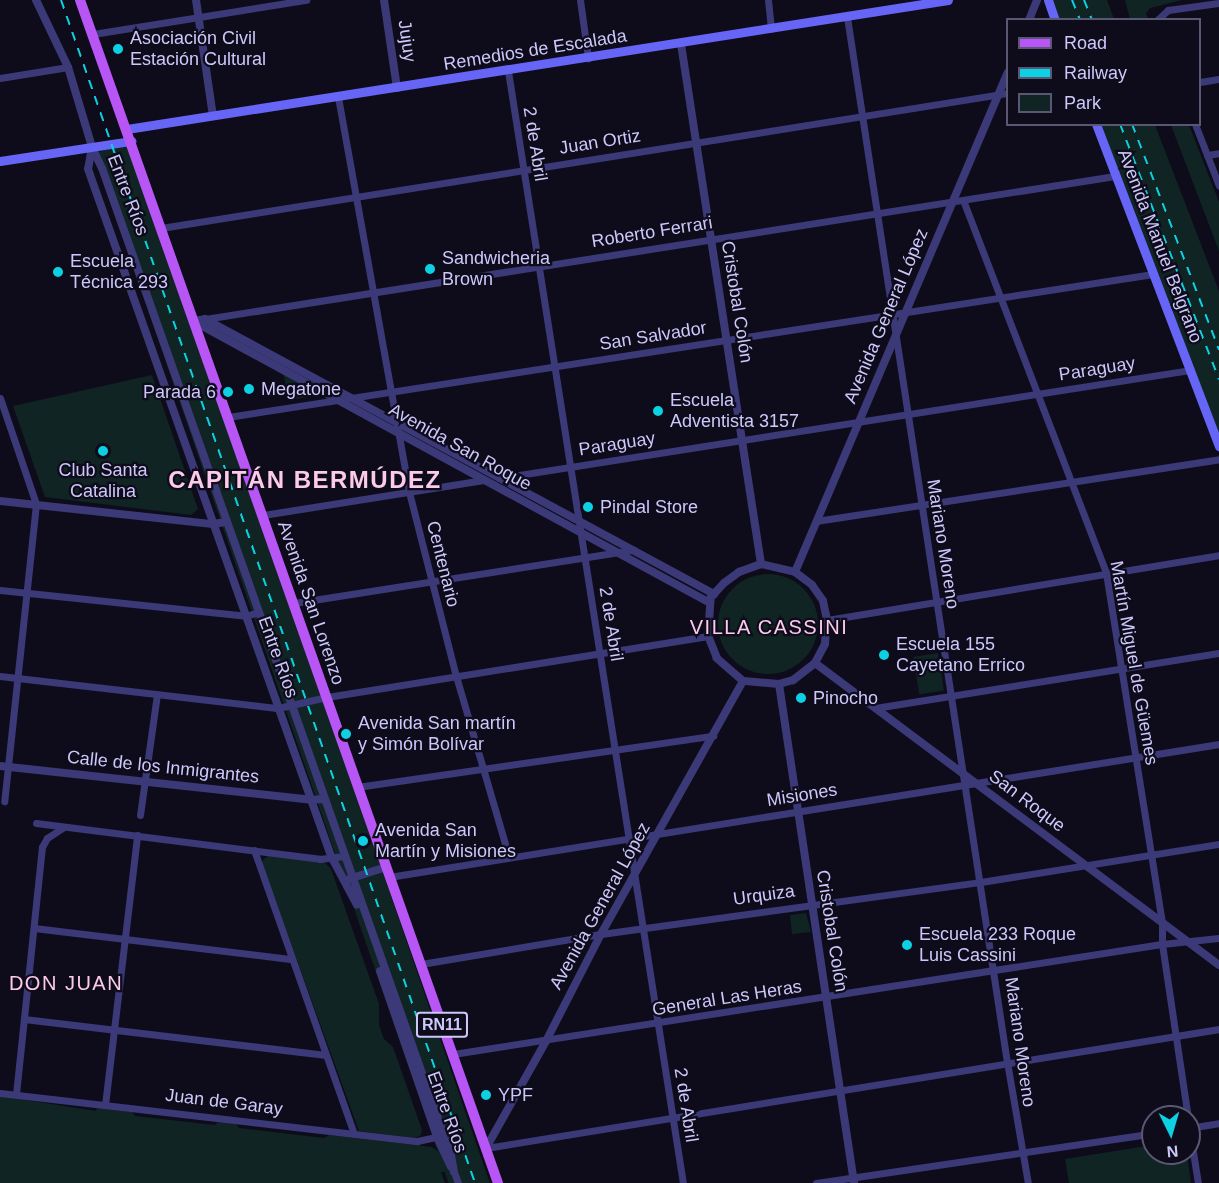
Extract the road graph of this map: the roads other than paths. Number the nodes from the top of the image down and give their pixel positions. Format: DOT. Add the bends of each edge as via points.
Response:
graph roads {
  1 [pos="36,0"];
  2 [pos="80,0"];
  3 [pos="196,0"];
  4 [pos="306,0"];
  5 [pos="384,0"];
  6 [pos="580,0"];
  7 [pos="768,0"];
  8 [pos="948,0"];
  9 [pos="1043,0"];
  10 [pos="1219,3"];
  11 [pos="900,4"];
  12 [pos="847,16"];
  13 [pos="199,17"];
  14 [pos="1030,18"];
  15 [pos="1054,18"];
  16 [pos="1158,18"];
  17 [pos="771,29"];
  18 [pos="93,34"];
  19 [pos="681,44"];
  20 [pos="588,58"];
  21 [pos="68,67"];
  22 [pos="508,70"];
  23 [pos="0,78"];
  24 [pos="1219,79"];
  25 [pos="1201,82"];
  26 [pos="397,87"];
  27 [pos="1003,93"];
  28 [pos="338,97"];
  29 [pos="213,116"];
  30 [pos="862,116"];
  31 [pos="1097,126"];
  32 [pos="1196,126"];
  33 [pos="127,129"];
  34 [pos="131,141"];
  35 [pos="696,141"];
  36 [pos="92,147"];
  37 [pos="1219,153"];
  38 [pos="1207,155"];
  39 [pos="0,161"];
  40 [pos="524,169"];
  41 [pos="1115,176"];
  42 [pos="1219,186"];
  43 [pos="356,195"];
  44 [pos="963,200"];
  45 [pos="952,202"];
  46 [pos="876,214"];
  47 [pos="161,228"];
  48 [pos="711,240"];
  49 [pos="539,267"];
  50 [pos="1153,274"];
  51 [pos="142,281"];
  52 [pos="129,285"];
  53 [pos="373,293"];
  54 [pos="1000,298"];
  55 [pos="906,312"];
  56 [pos="892,315"];
  57 [pos="205,319"];
  58 [pos="193,321"];
  59 [pos="895,335"];
  60 [pos="726,340"];
  61 [pos="555,366"];
  62 [pos="1190,370"];
  63 [pos="176,377"];
  64 [pos="163,382"];
  65 [pos="391,392"];
  66 [pos="1037,394"];
  67 [pos="0,398"];
  68 [pos="351,398"];
  69 [pos="341,400"];
  70 [pos="907,414"];
  71 [pos="228,417"];
  72 [pos="860,422"];
  73 [pos="397,427"];
  74 [pos="741,440"];
  75 [pos="1219,446"];
  76 [pos="1219,459"];
  77 [pos="571,467"];
  78 [pos="499,478"];
  79 [pos="485,480"];
  80 [pos="1071,480"];
  81 [pos="409,492"];
  82 [pos="0,501"];
  83 [pos="36,504"];
  84 [pos="921,504"];
  85 [pos="263,514"];
  86 [pos="579,521"];
  87 [pos="816,521"];
  88 [pos="226,522"];
  89 [pos="213,524"];
  90 [pos="581,531"];
  91 [pos="634,550"];
  92 [pos="621,552"];
  93 [pos="1219,555"];
  94 [pos="585,558"];
  95 [pos="761,564"];
  96 [pos="795,572"];
  97 [pos="1106,573"];
  98 [pos="431,582"];
  99 [pos="0,590"];
  100 [pos="26,592"];
  101 [pos="714,594"];
  102 [pos="936,600"];
  103 [pos="294,603"];
  104 [pos="710,603"];
  105 [pos="258,612"];
  106 [pos="246,616"];
  107 [pos="827,620"];
  108 [pos="708,636"];
  109 [pos="600,653"];
  110 [pos="1219,654"];
  111 [pos="815,663"];
  112 [pos="1122,669"];
  113 [pos="0,676"];
  114 [pos="456,676"];
  115 [pos="17,677"];
  116 [pos="743,681"];
  117 [pos="779,684"];
  118 [pos="157,694"];
  119 [pos="952,695"];
  120 [pos="327,697"];
  121 [pos="291,706"];
  122 [pos="278,708"];
  123 [pos="875,708"];
  124 [pos="713,736"];
  125 [pos="1219,744"];
  126 [pos="615,750"];
  127 [pos="1136,757"];
  128 [pos="4,766"];
  129 [pos="483,769"];
  130 [pos="962,773"];
  131 [pos="145,782"];
  132 [pos="970,784"];
  133 [pos="357,787"];
  134 [pos="323,799"];
  135 [pos="311,800"];
  136 [pos="4,801"];
  137 [pos="797,811"];
  138 [pos="140,815"];
  139 [pos="36,823"];
  140 [pos="66,826"];
  141 [pos="657,834"];
  142 [pos="137,836"];
  143 [pos="629,838"];
  144 [pos="1219,844"];
  145 [pos="254,850"];
  146 [pos="1151,855"];
  147 [pos="344,856"];
  148 [pos="509,857"];
  149 [pos="333,859"];
  150 [pos="1084,864"];
  151 [pos="388,872"];
  152 [pos="635,875"];
  153 [pos="348,879"];
  154 [pos="981,882"];
  155 [pos="811,903"];
  156 [pos="1162,922"];
  157 [pos="34,928"];
  158 [pos="644,928"];
  159 [pos="601,934"];
  160 [pos="1219,938"];
  161 [pos="125,939"];
  162 [pos="1189,942"];
  163 [pos="1162,944"];
  164 [pos="290,959"];
  165 [pos="421,964"];
  166 [pos="1219,965"];
  167 [pos="994,970"];
  168 [pos="825,998"];
  169 [pos="24,1019"];
  170 [pos="658,1024"];
  171 [pos="1219,1029"];
  172 [pos="114,1030"];
  173 [pos="1177,1036"];
  174 [pos="546,1041"];
  175 [pos="453,1054"];
  176 [pos="324,1055"];
  177 [pos="1007,1062"];
  178 [pos="839,1090"];
  179 [pos="0,1093"];
  180 [pos="16,1094"];
  181 [pos="105,1105"];
  182 [pos="1186,1105"];
  183 [pos="673,1117"];
  184 [pos="1219,1123"];
  185 [pos="1201,1125"];
  186 [pos="354,1134"];
  187 [pos="440,1136"];
  188 [pos="1141,1136"];
  189 [pos="486,1148"];
  190 [pos="1022,1154"];
  191 [pos="1195,1165"];
  192 [pos="454,1172"];
  193 [pos="853,1180"];
  194 [pos="458,1183"];
  195 [pos="499,1183"];
  196 [pos="683,1183"];
  197 [pos="816,1183"];
  198 [pos="1028,1183"];
  199 [pos="1198,1183"];
  1 -- 21 [label="street, Entre Ríos"];
  2 -- 18 [label="main road, Avenida San Lorenzo / RN11"];
  3 -- 13 [label="street"];
  4 -- 13 [label="street"];
  5 -- 26 [label="street, Jujuy"];
  6 -- 20 [label="street"];
  7 -- 17 [label="street"];
  8 -- 11 [label="main road, Remedios de Escalada"];
  9 -- 14 [label="street"];
  9 -- 15 [label="main road"];
  10 -- 16 [label="street" via="1168,10"];
  11 -- 12 [label="main road, Remedios de Escalada"];
  12 -- 17 [label="main road, Remedios de Escalada"];
  12 -- 30 [label="street, Mariano Moreno"];
  13 -- 18 [label="street"];
  13 -- 29 [label="street"];
  17 -- 19 [label="main road, Remedios de Escalada"];
  18 -- 33 [label="main road, Avenida San Lorenzo / RN11"];
  19 -- 20 [label="main road, Remedios de Escalada"];
  19 -- 35 [label="street, Cristobal Colón"];
  20 -- 22 [label="main road, Remedios de Escalada"];
  21 -- 23 [label="street"];
  21 -- 36 [label="street, Entre Ríos"];
  22 -- 26 [label="main road, Remedios de Escalada"];
  22 -- 40 [label="street, 2 de Abril"];
  24 -- 25 [label="street"];
  26 -- 28 [label="main road, Remedios de Escalada"];
  27 -- 30 [label="street, Juan Ortiz"];
  27 -- 45 [label="street, Avenida General López"];
  28 -- 29 [label="main road, Remedios de Escalada"];
  28 -- 43 [label="street, Centenario"];
  29 -- 33 [label="main road, Remedios de Escalada"];
  30 -- 35 [label="street, Juan Ortiz"];
  30 -- 46 [label="street, Mariano Moreno"];
  31 -- 41 [label="main road, Avenida Manuel Belgrano"];
  32 -- 38 [label="street"];
  33 -- 34 [label="main road, Avenida San Lorenzo / RN11"];
  34 -- 36 [label="main road"];
  34 -- 47 [label="main road, Avenida San Lorenzo / RN11"];
  35 -- 40 [label="street, Juan Ortiz"];
  35 -- 48 [label="street, Cristobal Colón"];
  36 -- 39 [label="main road"];
  36 -- 51 [label="street, Entre Ríos"];
  36 -- 52 [label="street, Entre Ríos" via="88,169"];
  37 -- 38 [label="street"];
  38 -- 42 [label="street"];
  40 -- 43 [label="street, Juan Ortiz"];
  40 -- 49 [label="street, 2 de Abril"];
  41 -- 44 [label="street, Roberto Ferrari"];
  41 -- 50 [label="main road, Avenida Manuel Belgrano"];
  43 -- 47 [label="street, Juan Ortiz"];
  43 -- 53 [label="street, Centenario"];
  44 -- 45 [label="street, Roberto Ferrari"];
  44 -- 54 [label="street, Martín Miguel de Güemes"];
  45 -- 46 [label="street, Roberto Ferrari"];
  45 -- 55 [label="street, Avenida General López"];
  46 -- 48 [label="street, Roberto Ferrari"];
  46 -- 56 [label="street, Mariano Moreno"];
  47 -- 58 [label="main road, Avenida San Lorenzo / RN11"];
  48 -- 49 [label="street, Roberto Ferrari"];
  48 -- 60 [label="street, Cristobal Colón"];
  49 -- 53 [label="street, Roberto Ferrari"];
  49 -- 61 [label="street, 2 de Abril"];
  50 -- 54 [label="street, San Salvador"];
  50 -- 62 [label="main road, Avenida Manuel Belgrano"];
  51 -- 52 [label="street"];
  51 -- 63 [label="street, Entre Ríos"];
  52 -- 64 [label="street, Entre Ríos"];
  53 -- 57 [label="street, Roberto Ferrari"];
  53 -- 65 [label="street, Centenario"];
  54 -- 55 [label="street, San Salvador"];
  54 -- 66 [label="street, Martín Miguel de Güemes"];
  55 -- 56 [label="street, San Salvador"];
  55 -- 59 [label="street, Avenida General López"];
  56 -- 59 [label="street, Mariano Moreno"];
  56 -- 60 [label="street, San Salvador"];
  57 -- 58 [label="street, Roberto Ferrari"];
  57 -- 68 [label="street, Avenida San Roque"];
  58 -- 69 [label="street, Avenida San Roque"];
  58 -- 71 [label="main road, Avenida San Lorenzo / RN11"];
  59 -- 70 [label="street, Mariano Moreno"];
  59 -- 72 [label="street, Avenida General López"];
  60 -- 61 [label="street, San Salvador"];
  60 -- 74 [label="street, Cristobal Colón"];
  61 -- 65 [label="street, San Salvador"];
  61 -- 77 [label="street, 2 de Abril"];
  62 -- 66 [label="street, Paraguay"];
  62 -- 75 [label="main road, Avenida Manuel Belgrano"];
  63 -- 64 [label="street"];
  63 -- 88 [label="street, Entre Ríos"];
  64 -- 89 [label="street, Entre Ríos"];
  65 -- 68 [label="street, San Salvador"];
  65 -- 73 [label="street, Centenario"];
  66 -- 70 [label="street, Paraguay"];
  66 -- 80 [label="street, Martín Miguel de Güemes"];
  67 -- 83 [label="street"];
  68 -- 69 [label="street, San Salvador"];
  68 -- 73 [label="street, Avenida San Roque"];
  69 -- 71 [label="street, San Salvador"];
  69 -- 73 [label="street, Avenida San Roque"];
  70 -- 72 [label="street, Paraguay"];
  70 -- 84 [label="street, Mariano Moreno"];
  71 -- 85 [label="main road, Avenida San Lorenzo / RN11"];
  72 -- 74 [label="street, Paraguay"];
  72 -- 87 [label="street, Avenida General López"];
  73 -- 78 [label="street, Avenida San Roque"];
  73 -- 79 [label="street, Avenida San Roque"];
  73 -- 81 [label="street, Centenario"];
  74 -- 77 [label="street, Paraguay"];
  74 -- 95 [label="street, Cristobal Colón"];
  76 -- 80 [label="street"];
  77 -- 78 [label="street, Paraguay"];
  77 -- 86 [label="street, 2 de Abril"];
  78 -- 79 [label="street, Paraguay"];
  78 -- 86 [label="street, Avenida San Roque"];
  79 -- 81 [label="street, Paraguay"];
  79 -- 90 [label="street, Avenida San Roque"];
  80 -- 84 [label="street"];
  80 -- 97 [label="street, Martín Miguel de Güemes"];
  81 -- 85 [label="street, Paraguay"];
  81 -- 98 [label="street, Centenario"];
  82 -- 83 [label="street"];
  83 -- 89 [label="street"];
  83 -- 100 [label="street"];
  84 -- 87 [label="street"];
  84 -- 102 [label="street, Mariano Moreno"];
  85 -- 103 [label="main road, Avenida San Lorenzo / RN11"];
  86 -- 90 [label="street, 2 de Abril"];
  86 -- 91 [label="street, Avenida San Roque"];
  87 -- 96 [label="street, Avenida General López"];
  88 -- 89 [label="street"];
  88 -- 105 [label="street, Entre Ríos"];
  89 -- 106 [label="street, Entre Ríos"];
  90 -- 92 [label="street, Avenida San Roque"];
  90 -- 94 [label="street, 2 de Abril"];
  91 -- 92 [label="street"];
  91 -- 101 [label="street, Avenida San Roque"];
  92 -- 94 [label="street"];
  92 -- 104 [label="street, Avenida San Roque"];
  93 -- 97 [label="street"];
  94 -- 98 [label="street"];
  94 -- 109 [label="street, 2 de Abril"];
  95 -- 96 [label="street"];
  95 -- 101 [label="street" via="739,572"];
  96 -- 107 [label="street" via="818,593"];
  97 -- 102 [label="street"];
  97 -- 112 [label="street, Martín Miguel de Güemes"];
  98 -- 103 [label="street"];
  98 -- 114 [label="street, Centenario"];
  99 -- 100 [label="street"];
  100 -- 106 [label="street"];
  100 -- 115 [label="street"];
  101 -- 104 [label="street"];
  102 -- 107 [label="street"];
  102 -- 119 [label="street, Mariano Moreno"];
  103 -- 120 [label="main road, Avenida San Lorenzo / RN11"];
  104 -- 108 [label="street"];
  105 -- 106 [label="street"];
  105 -- 121 [label="street, Entre Ríos"];
  106 -- 122 [label="street, Entre Ríos"];
  107 -- 111 [label="street" via="825,644"];
  108 -- 109 [label="street"];
  108 -- 116 [label="street" via="717,658"];
  109 -- 114 [label="street"];
  109 -- 126 [label="street, 2 de Abril"];
  110 -- 112 [label="street"];
  111 -- 117 [label="street" via="805,673"];
  111 -- 123 [label="street, San Roque"];
  112 -- 119 [label="street"];
  112 -- 127 [label="street, Martín Miguel de Güemes"];
  113 -- 115 [label="street"];
  114 -- 120 [label="street"];
  114 -- 129 [label="street, Centenario"];
  115 -- 118 [label="street"];
  115 -- 128 [label="street"];
  116 -- 117 [label="street"];
  116 -- 124 [label="street, Avenida General López"];
  117 -- 137 [label="street, Cristobal Colón"];
  118 -- 122 [label="street"];
  118 -- 131 [label="street"];
  119 -- 123 [label="street"];
  119 -- 130 [label="street, Mariano Moreno"];
  120 -- 121 [label="street"];
  120 -- 133 [label="main road, Avenida San Lorenzo / RN11"];
  121 -- 122 [label="street"];
  121 -- 134 [label="street, Entre Ríos"];
  122 -- 135 [label="street, Entre Ríos"];
  123 -- 130 [label="street, San Roque"];
  124 -- 126 [label="street"];
  124 -- 141 [label="street, Avenida General López"];
  125 -- 127 [label="street, Misiones"];
  126 -- 129 [label="street"];
  126 -- 143 [label="street, 2 de Abril"];
  127 -- 132 [label="street, Misiones"];
  127 -- 146 [label="street, Martín Miguel de Güemes"];
  128 -- 131 [label="street, Calle de los Inmigrantes"];
  128 -- 136 [label="street"];
  129 -- 133 [label="street"];
  129 -- 148 [label="street, Centenario"];
  130 -- 132 [label="street, San Roque"];
  131 -- 135 [label="street, Calle de los Inmigrantes"];
  131 -- 138 [label="street"];
  132 -- 137 [label="street, Misiones"];
  132 -- 150 [label="street, San Roque"];
  132 -- 154 [label="street, Mariano Moreno"];
  133 -- 151 [label="main road, Avenida San Lorenzo / RN11"];
  134 -- 135 [label="street, Calle de los Inmigrantes"];
  134 -- 147 [label="street, Entre Ríos"];
  135 -- 149 [label="street, Entre Ríos"];
  137 -- 141 [label="street, Misiones"];
  137 -- 155 [label="street, Cristobal Colón"];
  139 -- 140 [label="street"];
  140 -- 142 [label="street"];
  140 -- 157 [label="street" via="47,838 42,847"];
  141 -- 143 [label="street, Misiones"];
  141 -- 152 [label="street, Avenida General López"];
  142 -- 145 [label="street"];
  142 -- 161 [label="street"];
  143 -- 148 [label="street, Misiones"];
  143 -- 152 [label="street, 2 de Abril"];
  144 -- 146 [label="street, Urquiza"];
  145 -- 149 [label="street"];
  145 -- 164 [label="street"];
  146 -- 150 [label="street, Urquiza"];
  146 -- 156 [label="street, Martín Miguel de Güemes"];
  147 -- 149 [label="street"];
  147 -- 153 [label="street, Entre Ríos"];
  148 -- 151 [label="street, Misiones"];
  149 -- 153 [label="street, Entre Ríos"];
  150 -- 154 [label="street, Urquiza"];
  150 -- 156 [label="street, San Roque"];
  151 -- 153 [label="street"];
  151 -- 165 [label="main road, Avenida San Lorenzo / RN11"];
  152 -- 158 [label="street, 2 de Abril"];
  152 -- 159 [label="street, Avenida General López"];
  153 -- 187 [label="street, Entre Ríos"];
  154 -- 155 [label="street, Urquiza"];
  154 -- 167 [label="street, Mariano Moreno"];
  155 -- 158 [label="street, Urquiza"];
  155 -- 168 [label="street, Cristobal Colón"];
  156 -- 162 [label="street, San Roque"];
  156 -- 163 [label="street, Martín Miguel de Güemes"];
  157 -- 161 [label="street"];
  157 -- 169 [label="street"];
  158 -- 159 [label="street, Urquiza"];
  158 -- 170 [label="street, 2 de Abril"];
  159 -- 165 [label="street, Urquiza"];
  159 -- 174 [label="street, Avenida General López"];
  160 -- 162 [label="street, General Las Heras"];
  161 -- 164 [label="street"];
  161 -- 172 [label="street"];
  162 -- 163 [label="street, General Las Heras"];
  162 -- 166 [label="street, San Roque"];
  163 -- 167 [label="street, General Las Heras"];
  163 -- 173 [label="street, Martín Miguel de Güemes"];
  164 -- 176 [label="street"];
  165 -- 175 [label="main road, Avenida San Lorenzo / RN11"];
  167 -- 168 [label="street, General Las Heras"];
  167 -- 177 [label="street, Mariano Moreno"];
  168 -- 170 [label="street, General Las Heras"];
  168 -- 178 [label="street, Cristobal Colón"];
  169 -- 172 [label="street"];
  169 -- 180 [label="street"];
  170 -- 174 [label="street, General Las Heras"];
  170 -- 183 [label="street, 2 de Abril"];
  171 -- 173 [label="street"];
  172 -- 176 [label="street"];
  172 -- 181 [label="street"];
  173 -- 177 [label="street"];
  173 -- 182 [label="street, Martín Miguel de Güemes"];
  174 -- 175 [label="street, General Las Heras"];
  174 -- 189 [label="street, Avenida General López"];
  175 -- 189 [label="main road, Avenida San Lorenzo / RN11"];
  176 -- 186 [label="street"];
  177 -- 178 [label="street"];
  177 -- 190 [label="street, Mariano Moreno"];
  178 -- 183 [label="street"];
  178 -- 193 [label="street, Cristobal Colón"];
  179 -- 180 [label="street, Juan de Garay"];
  180 -- 181 [label="street, Juan de Garay"];
  181 -- 186 [label="street, Juan de Garay"];
  183 -- 189 [label="street"];
  183 -- 196 [label="street, 2 de Abril"];
  184 -- 185 [label="street"];
  186 -- 187 [label="street, Juan de Garay" via="417,1142"];
  187 -- 192 [label="street, Entre Ríos"];
  188 -- 190 [label="street"];
  189 -- 195 [label="main road, Avenida San Lorenzo / RN11"];
  190 -- 193 [label="street"];
  190 -- 198 [label="street, Mariano Moreno"];
  191 -- 199 [label="street"];
  192 -- 194 [label="street, Entre Ríos"];
  193 -- 197 [label="street"];
}
